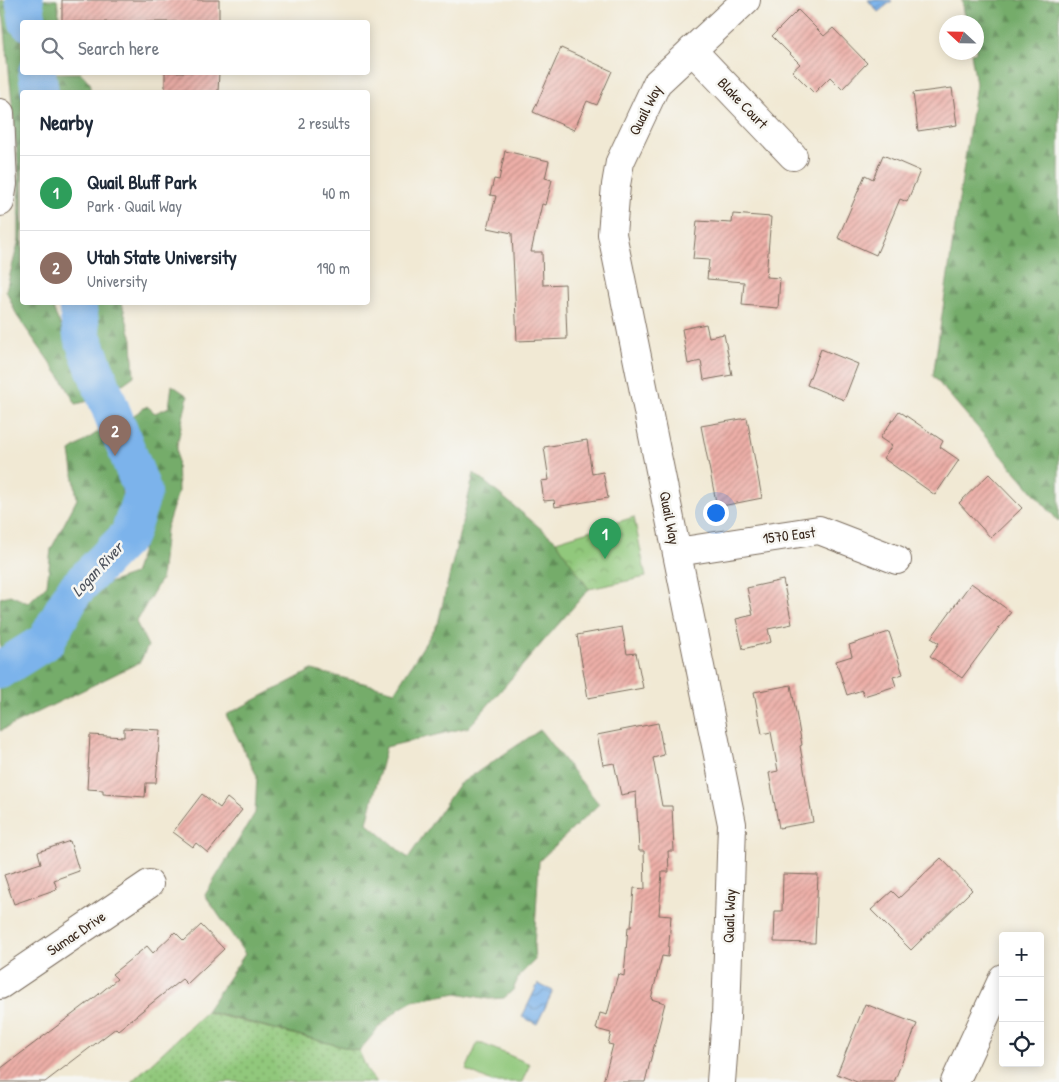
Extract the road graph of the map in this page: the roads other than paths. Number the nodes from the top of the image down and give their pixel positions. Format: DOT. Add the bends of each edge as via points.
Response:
graph roads {
  1 [pos="746,0"];
  2 [pos="692,50"];
  3 [pos="0,113"];
  4 [pos="793,156"];
  5 [pos="0,202"];
  6 [pos="676,552"];
  7 [pos="897,560"];
  8 [pos="149,884"];
  9 [pos="1,982"];
  10 [pos="999,987"];
  11 [pos="721,1082"];
  12 [pos="955,1082"];
  1 -- 2 [label="street, Quail Way"];
  2 -- 4 [label="street, Blake Court"];
  2 -- 6 [label="street, Quail Way" via="657,83 620,162 612,234"];
  3 -- 5 [label="street" via="3,184"];
  6 -- 7 [label="street, 1570 East" via="819,530"];
  6 -- 11 [label="street, Quail Way" via="732,824"];
  8 -- 9 [label="street, Sumac Drive"];
  10 -- 12 [label="street"];
}
